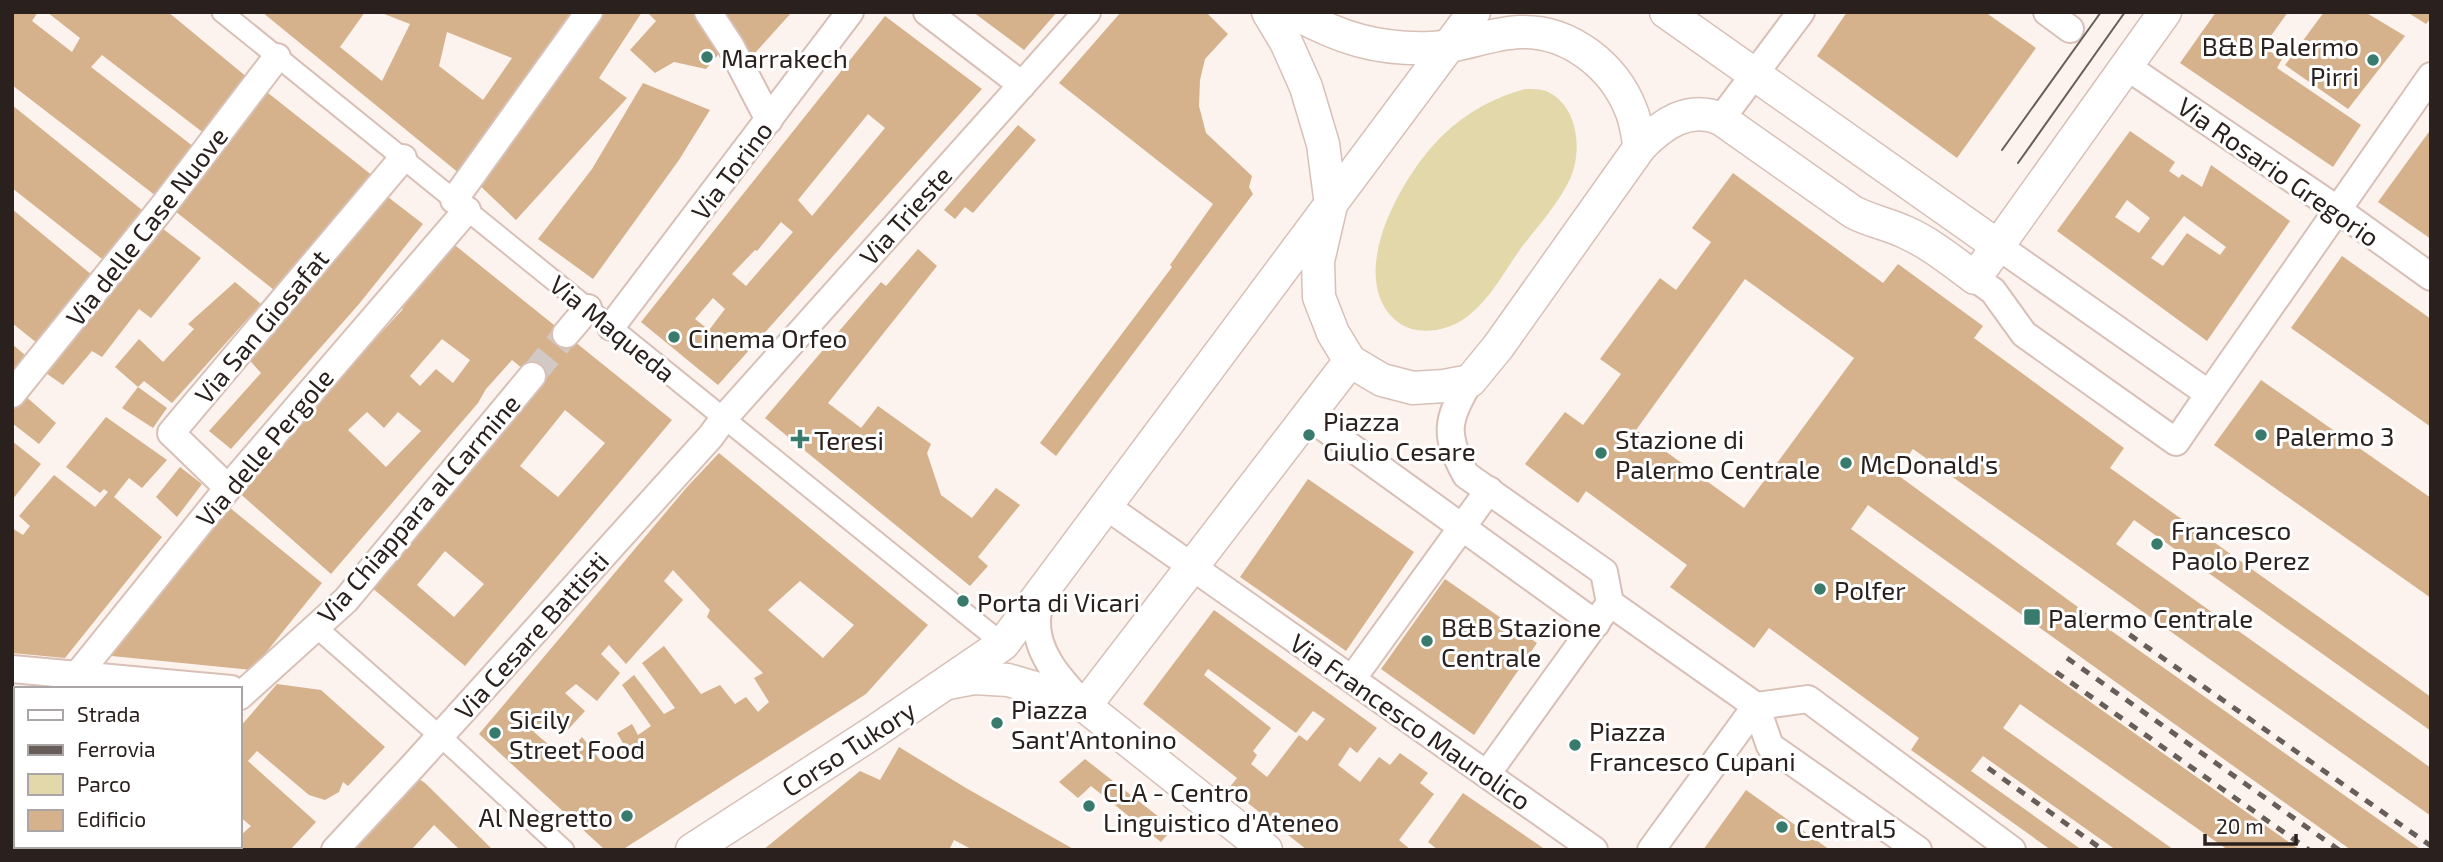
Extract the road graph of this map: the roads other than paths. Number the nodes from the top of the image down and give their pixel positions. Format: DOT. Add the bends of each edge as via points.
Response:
graph roads {
  1 [pos="222,12"];
  2 [pos="589,12"];
  3 [pos="708,12"];
  4 [pos="850,12"];
  5 [pos="927,12"];
  6 [pos="1087,12"];
  7 [pos="1268,12"];
  8 [pos="1293,12"];
  9 [pos="1474,12"];
  10 [pos="1666,12"];
  11 [pos="2047,12"];
  12 [pos="2165,12"];
  13 [pos="1793,23"];
  14 [pos="2070,29"];
  15 [pos="1450,46"];
  16 [pos="277,57"];
  17 [pos="2126,66"];
  18 [pos="1754,74"];
  19 [pos="2431,76"];
  20 [pos="1022,85"];
  21 [pos="1721,119"];
  22 [pos="769,120"];
  23 [pos="1640,147"];
  24 [pos="403,158"];
  25 [pos="461,205"];
  26 [pos="1331,205"];
  27 [pos="2338,210"];
  28 [pos="1998,246"];
  29 [pos="2431,277"];
  30 [pos="1975,278"];
  31 [pos="588,308"];
  32 [pos="611,327"];
  33 [pos="566,334"];
  34 [pos="1350,361"];
  35 [pos="532,376"];
  36 [pos="1470,381"];
  37 [pos="12,394"];
  38 [pos="2209,394"];
  39 [pos="1308,416"];
  40 [pos="724,418"];
  41 [pos="228,488"];
  42 [pos="1489,490"];
  43 [pos="1106,506"];
  44 [pos="1463,528"];
  45 [pos="1193,567"];
  46 [pos="1042,591"];
  47 [pos="1603,613"];
  48 [pos="316,627"];
  49 [pos="1003,643"];
  50 [pos="12,669"];
  51 [pos="1352,679"];
  52 [pos="71,682"];
  53 [pos="946,683"];
  54 [pos="164,687"];
  55 [pos="242,689"];
  56 [pos="1085,706"];
  57 [pos="1756,706"];
  58 [pos="439,736"];
  59 [pos="1487,774"];
  60 [pos="335,850"];
  61 [pos="564,850"];
  62 [pos="692,850"];
  63 [pos="1266,850"];
  64 [pos="1594,850"];
  65 [pos="1651,850"];
  66 [pos="1918,850"];
  67 [pos="2012,850"];
  1 -- 16 [label="street, Via Maqueda"];
  2 -- 25 [label="street, Via delle Pergole"];
  3 -- 22 [label="street"];
  4 -- 22 [label="street, Via Torino"];
  5 -- 20 [label="street"];
  6 -- 20 [label="street, Via Trieste"];
  7 -- 26 [label="street" via="1297,65 1317,117"];
  8 -- 15 [label="street" via="1329,32 1385,47"];
  9 -- 15 [label="street, Corso Tukory"];
  10 -- 18 [label="street"];
  11 -- 14 [label="street"];
  12 -- 17 [label="street"];
  13 -- 18 [label="street"];
  15 -- 23 [label="street" via="1522,32 1547,33 1573,45 1612,76 1631,110"];
  15 -- 26 [label="street, Corso Tukory"];
  16 -- 24 [label="street, Via Maqueda"];
  16 -- 37 [label="street, Via delle Case Nuove"];
  17 -- 27 [label="street, Via Rosario Gregorio"];
  17 -- 28 [label="street"];
  18 -- 21 [label="street"];
  18 -- 28 [label="street"];
  19 -- 27 [label="street"];
  20 -- 40 [label="street, Via Trieste"];
  21 -- 23 [label="street" via="1704,114 1677,118"];
  21 -- 30 [label="street" via="1853,212 1922,240"];
  22 -- 32 [label="street, Via Torino"];
  23 -- 36 [label="street"];
  24 -- 25 [label="street, Via Maqueda"];
  24 -- 41 [label="street, Via San Giosafat" via="171,433"];
  25 -- 31 [label="street, Via Maqueda"];
  25 -- 41 [label="street, Via delle Pergole"];
  26 -- 34 [label="street" via="1318,261 1320,297 1333,333"];
  26 -- 43 [label="street, Corso Tukory"];
  27 -- 29 [label="street, Via Rosario Gregorio"];
  27 -- 38 [label="street"];
  28 -- 30 [label="street"];
  28 -- 38 [label="street"];
  30 -- 38 [label="street" via="1993,291 2024,334 2176,442"];
  31 -- 32 [label="street, Via Maqueda"];
  31 -- 33 [label="street"];
  32 -- 40 [label="street, Via Maqueda"];
  34 -- 36 [label="street" via="1382,380 1413,388"];
  34 -- 39 [label="street"];
  35 -- 48 [label="street, Via Chiappara al Carmine" via="353,592"];
  36 -- 42 [label="street" via="1455,405 1450,428 1453,451 1466,475"];
  39 -- 44 [label="street"];
  39 -- 45 [label="street"];
  40 -- 49 [label="street, Via Maqueda"];
  40 -- 58 [label="street, Via Cesare Battisti"];
  41 -- 52 [label="street, Via delle Pergole"];
  42 -- 44 [label="street"];
  42 -- 47 [label="street" via="1604,572"];
  43 -- 45 [label="street, Via Francesco Maurolico"];
  43 -- 46 [label="street, Corso Tukory"];
  44 -- 47 [label="street"];
  44 -- 51 [label="street"];
  45 -- 51 [label="street, Via Francesco Maurolico"];
  45 -- 56 [label="street"];
  46 -- 49 [label="street, Corso Tukory"];
  46 -- 56 [label="street" via="1037,621 1040,644 1055,673"];
  47 -- 57 [label="street"];
  47 -- 59 [label="street"];
  48 -- 55 [label="street, Via Chiappara al Carmine"];
  48 -- 58 [label="street"];
  49 -- 53 [label="street, Corso Tukory"];
  50 -- 52 [label="street"];
  51 -- 59 [label="street, Via Francesco Maurolico"];
  52 -- 54 [label="street"];
  53 -- 56 [label="street" via="974,678 1008,680"];
  53 -- 62 [label="street, Corso Tukory"];
  56 -- 63 [label="street"];
  57 -- 65 [label="street"];
  57 -- 66 [label="street" via="1770,746"];
  57 -- 67 [label="street" via="1808,699"];
  58 -- 60 [label="street, Via Cesare Battisti"];
  58 -- 61 [label="street"];
  59 -- 64 [label="street, Via Francesco Maurolico"];
}
